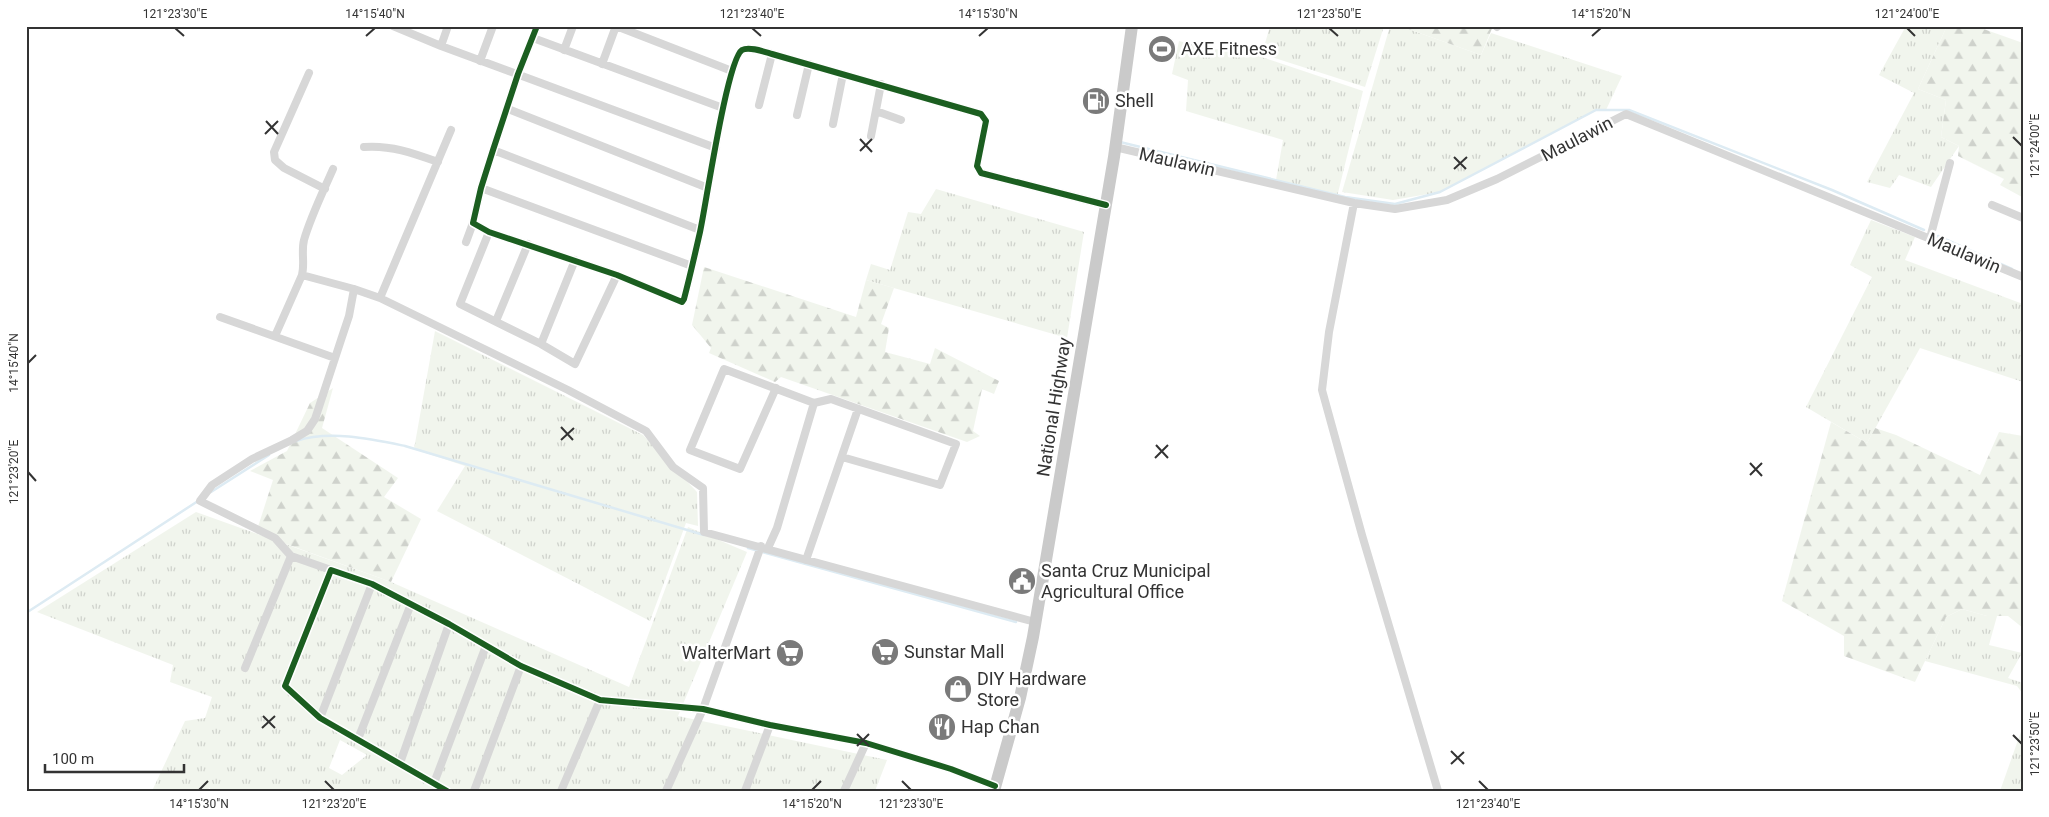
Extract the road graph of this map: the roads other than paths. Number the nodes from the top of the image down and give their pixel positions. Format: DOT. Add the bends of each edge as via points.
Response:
graph roads {
  1 [pos="393,26"];
  2 [pos="448,26"];
  3 [pos="493,26"];
  4 [pos="537,26"];
  5 [pos="573,26"];
  6 [pos="616,26"];
  7 [pos="1132,26"];
  8 [pos="406,29"];
  9 [pos="533,38"];
  10 [pos="441,46"];
  11 [pos="564,50"];
  12 [pos="772,54"];
  13 [pos="480,61"];
  14 [pos="602,64"];
  15 [pos="808,64"];
  16 [pos="732,71"];
  17 [pos="308,73"];
  18 [pos="518,74"];
  19 [pos="843,74"];
  20 [pos="881,84"];
  21 [pos="759,105"];
  22 [pos="723,108"];
  23 [pos="508,109"];
  24 [pos="876,111"];
  25 [pos="797,115"];
  26 [pos="901,120"];
  27 [pos="834,124"];
  28 [pos="451,130"];
  29 [pos="871,136"];
  30 [pos="364,146"];
  31 [pos="1115,147"];
  32 [pos="716,148"];
  33 [pos="493,150"];
  34 [pos="438,162"];
  35 [pos="1950,163"];
  36 [pos="333,170"];
  37 [pos="481,188"];
  38 [pos="708,188"];
  39 [pos="325,189"];
  40 [pos="1354,203"];
  41 [pos="1106,205"];
  42 [pos="1992,205"];
  43 [pos="2023,218"];
  44 [pos="474,224"];
  45 [pos="700,230"];
  46 [pos="489,232"];
  47 [pos="1930,238"];
  48 [pos="466,242"];
  49 [pos="528,244"];
  50 [pos="575,260"];
  51 [pos="692,266"];
  52 [pos="302,275"];
  53 [pos="617,275"];
  54 [pos="2023,277"];
  55 [pos="354,289"];
  56 [pos="380,298"];
  57 [pos="220,317"];
  58 [pos="496,321"];
  59 [pos="275,336"];
  60 [pos="541,344"];
  61 [pos="335,358"];
  62 [pos="776,388"];
  63 [pos="814,403"];
  64 [pos="858,409"];
  65 [pos="842,457"];
  66 [pos="764,547"];
  67 [pos="290,556"];
  68 [pos="806,560"];
  69 [pos="331,570"];
  70 [pos="372,584"];
  71 [pos="411,604"];
  72 [pos="1035,622"];
  73 [pos="449,624"];
  74 [pos="486,646"];
  75 [pos="521,666"];
  76 [pos="245,668"];
  77 [pos="600,700"];
  78 [pos="703,709"];
  79 [pos="320,718"];
  80 [pos="770,725"];
  81 [pos="358,739"];
  82 [pos="866,743"];
  83 [pos="400,763"];
  84 [pos="434,783"];
  85 [pos="995,788"];
  86 [pos="447,791"];
  87 [pos="474,791"];
  88 [pos="561,791"];
  89 [pos="666,791"];
  90 [pos="745,791"];
  91 [pos="844,791"];
  92 [pos="1438,791"];
  1 -- 8 [label="street"];
  2 -- 10 [label="street"];
  3 -- 13 [label="street"];
  4 -- 9 [label="street"];
  5 -- 11 [label="street"];
  6 -- 14 [label="street"];
  6 -- 16 [label="street"];
  7 -- 31 [label="main road, National Highway"];
  8 -- 10 [label="street"];
  9 -- 11 [label="street"];
  9 -- 18 [label="street"];
  10 -- 13 [label="street"];
  11 -- 14 [label="street"];
  12 -- 15 [label="street"];
  12 -- 16 [label="street" via="741,51"];
  12 -- 21 [label="street"];
  13 -- 18 [label="street"];
  14 -- 22 [label="street"];
  15 -- 19 [label="street"];
  15 -- 25 [label="street"];
  16 -- 22 [label="street"];
  17 -- 39 [label="street" via="274,152 275,160"];
  18 -- 23 [label="street"];
  18 -- 32 [label="street"];
  19 -- 20 [label="street"];
  19 -- 27 [label="street"];
  20 -- 24 [label="street"];
  20 -- 41 [label="street" via="981,114 986,121 977,166 981,173"];
  22 -- 32 [label="street"];
  23 -- 33 [label="street"];
  23 -- 38 [label="street"];
  24 -- 26 [label="street"];
  24 -- 29 [label="street"];
  28 -- 34 [label="street"];
  30 -- 34 [label="street" via="398,149"];
  31 -- 40 [label="street, Maulawin"];
  31 -- 41 [label="main road, National Highway"];
  32 -- 38 [label="street"];
  33 -- 37 [label="street"];
  33 -- 45 [label="street"];
  34 -- 56 [label="street"];
  35 -- 47 [label="street"];
  36 -- 39 [label="street"];
  37 -- 44 [label="street"];
  37 -- 51 [label="street"];
  38 -- 45 [label="street"];
  39 -- 52 [label="street" via="304,241"];
  40 -- 47 [label="street, Maulawin" via="1395,209 1447,200 1497,179 1626,114"];
  40 -- 92 [label="street" via="1329,332 1322,390"];
  41 -- 72 [label="main road, National Highway"];
  42 -- 43 [label="street"];
  44 -- 46 [label="street"];
  44 -- 48 [label="street"];
  45 -- 51 [label="street"];
  46 -- 49 [label="street"];
  46 -- 58 [label="street" via="460,304"];
  47 -- 54 [label="street, Maulawin"];
  49 -- 50 [label="street"];
  49 -- 58 [label="street"];
  50 -- 53 [label="street"];
  50 -- 60 [label="street"];
  51 -- 53 [label="street" via="682,302"];
  52 -- 55 [label="street"];
  52 -- 59 [label="street"];
  53 -- 60 [label="street" via="575,364"];
  55 -- 56 [label="street"];
  55 -- 61 [label="street"];
  56 -- 66 [label="street" via="646,431 673,467 703,488 704,532"];
  57 -- 59 [label="street"];
  58 -- 60 [label="street"];
  59 -- 61 [label="street"];
  61 -- 67 [label="street" via="307,431 252,459 212,485 200,501 275,538"];
  62 -- 62 [label="street" via="724,369 690,450 740,469"];
  62 -- 63 [label="street"];
  63 -- 64 [label="street" via="831,399"];
  63 -- 66 [label="street" via="777,528"];
  64 -- 65 [label="street"];
  64 -- 65 [label="street" via="956,444 940,485"];
  65 -- 68 [label="street"];
  66 -- 68 [label="street"];
  66 -- 78 [label="street"];
  67 -- 69 [label="street"];
  67 -- 76 [label="street"];
  68 -- 72 [label="street"];
  69 -- 70 [label="street"];
  69 -- 79 [label="street" via="285,686"];
  70 -- 71 [label="street"];
  70 -- 79 [label="street"];
  71 -- 73 [label="street"];
  71 -- 81 [label="street"];
  72 -- 85 [label="main road, National Highway" via="1020,698"];
  73 -- 74 [label="street"];
  73 -- 83 [label="street"];
  74 -- 75 [label="street"];
  74 -- 84 [label="street"];
  75 -- 77 [label="street"];
  75 -- 87 [label="street"];
  77 -- 78 [label="street"];
  77 -- 88 [label="street"];
  78 -- 80 [label="street"];
  78 -- 89 [label="street"];
  79 -- 81 [label="street"];
  80 -- 82 [label="street"];
  80 -- 90 [label="street"];
  81 -- 83 [label="street"];
  82 -- 85 [label="street" via="951,769"];
  82 -- 91 [label="street"];
  83 -- 84 [label="street"];
  84 -- 86 [label="street"];
}
